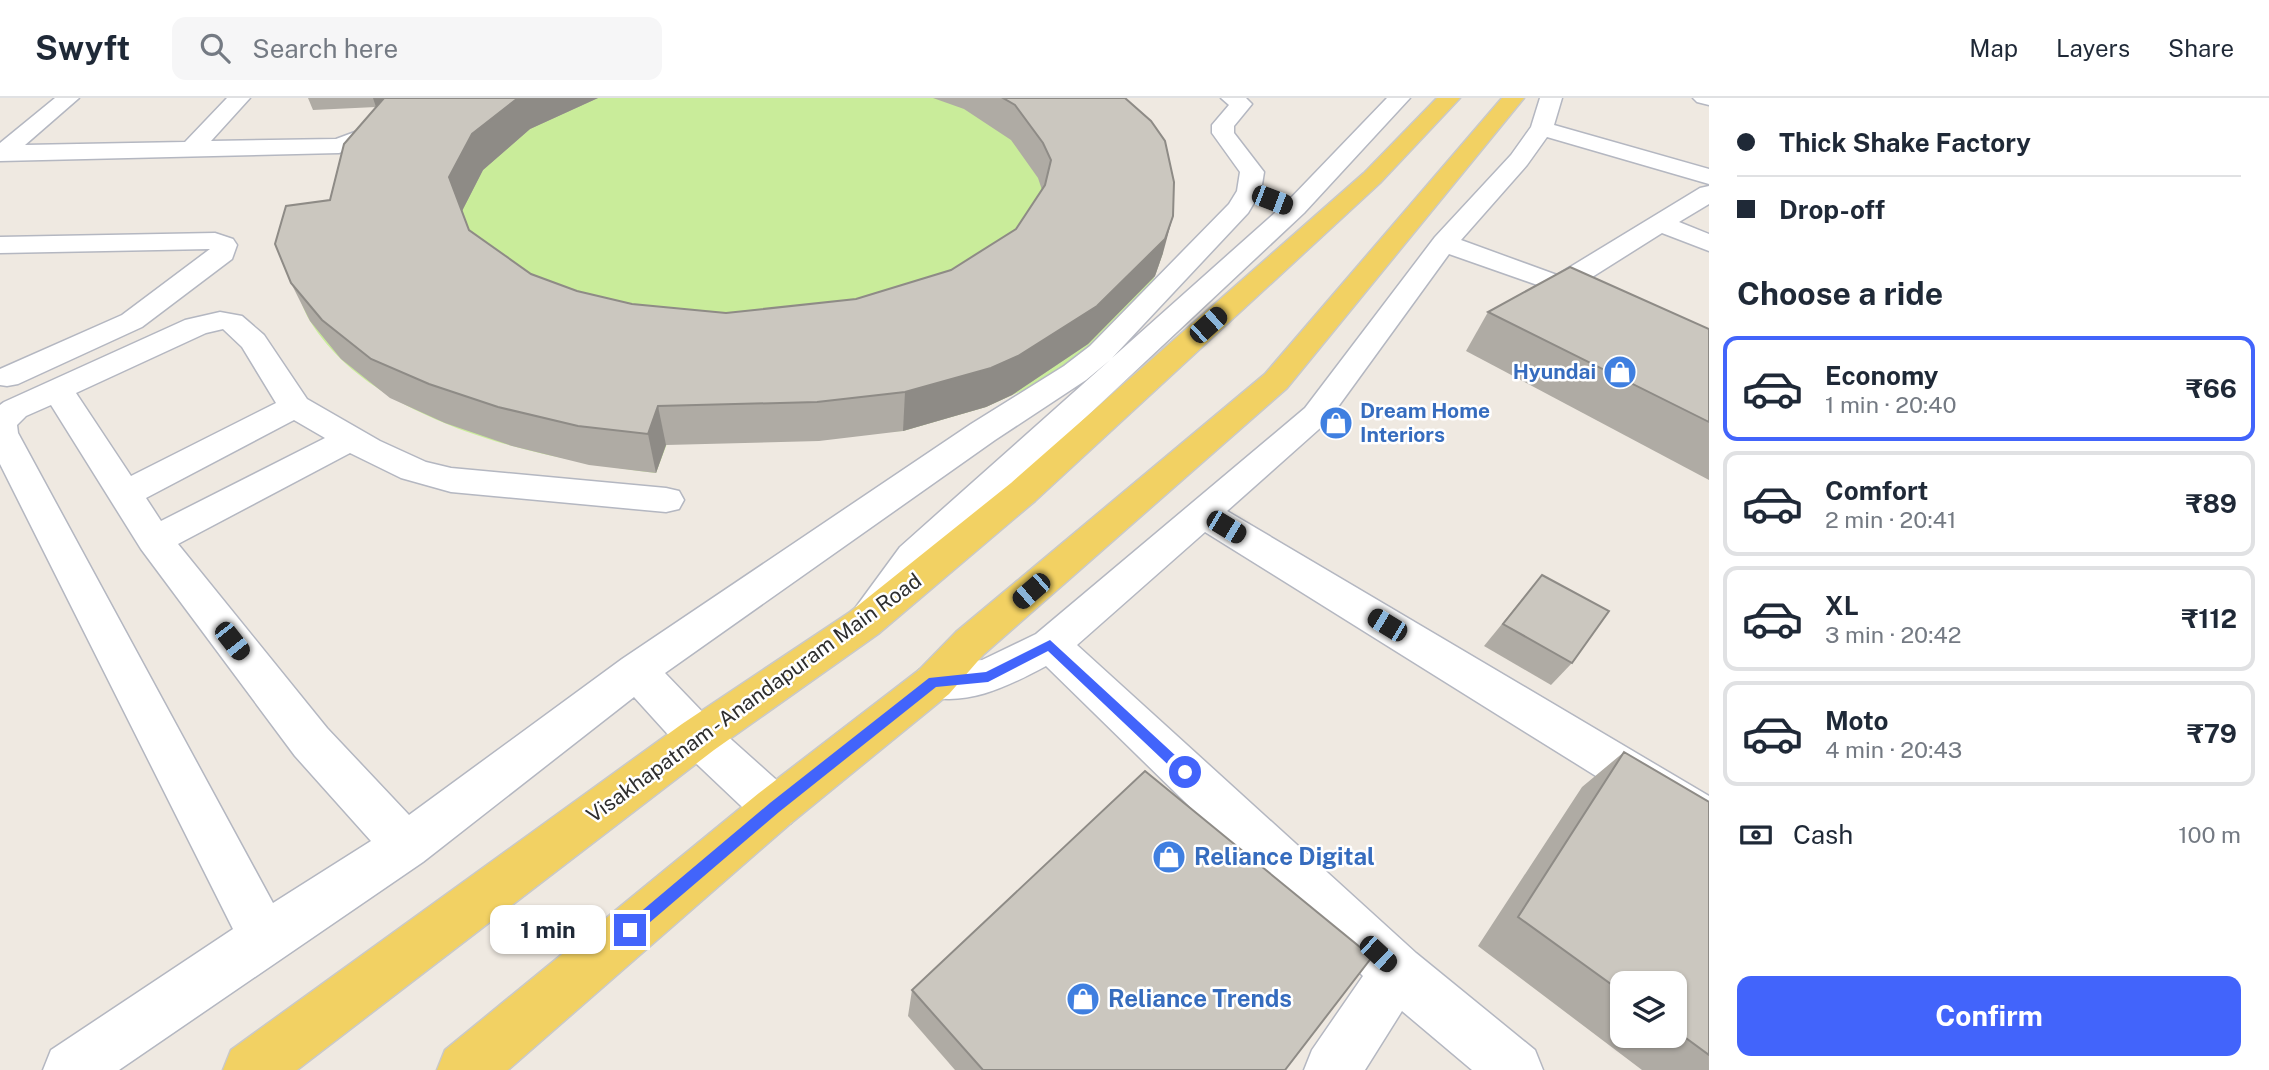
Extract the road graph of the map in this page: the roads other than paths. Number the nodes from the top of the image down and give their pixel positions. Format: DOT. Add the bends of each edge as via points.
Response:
graph roads {
  1 [pos="68,98"];
  2 [pos="239,98"];
  3 [pos="397,98"];
  4 [pos="1399,98"];
  5 [pos="1449,98"];
  6 [pos="1513,98"];
  7 [pos="1237,99"];
  8 [pos="1547,113"];
  9 [pos="191,149"];
  10 [pos="1,153"];
  11 [pos="1709,177"];
  12 [pos="1249,191"];
  13 [pos="1709,193"];
  14 [pos="1295,208"];
  15 [pos="1661,224"];
  16 [pos="1444,243"];
  17 [pos="1709,243"];
  18 [pos="0,245"];
  19 [pos="2,379"];
  20 [pos="58,390"];
  21 [pos="295,406"];
  22 [pos="349,440"];
  23 [pos="125,494"];
  24 [pos="666,500"];
  25 [pos="1202,513"];
  26 [pos="154,540"];
  27 [pos="864,622"];
  28 [pos="1050,645"];
  29 [pos="637,671"];
  30 [pos="934,682"];
  31 [pos="698,737"];
  32 [pos="775,808"];
  33 [pos="1709,821"];
  34 [pos="406,845"];
  35 [pos="264,938"];
  36 [pos="1397,972"];
  37 [pos="71,1070"];
  38 [pos="251,1070"];
  39 [pos="465,1070"];
  40 [pos="1332,1070"];
  41 [pos="1515,1070"];
  1 -- 10 [label="street"];
  2 -- 9 [label="street"];
  3 -- 9 [label="street" via="371,134 339,146"];
  4 -- 14 [label="street"];
  5 -- 27 [label="main road, Visakhapatnam - Anandapuram Main Road" via="1372,178 1023,492"];
  6 -- 30 [label="main road" via="1276,381 970,643"];
  7 -- 12 [label="street" via="1241,104 1223,125 1223,133 1252,172"];
  8 -- 11 [label="street"];
  8 -- 16 [label="street" via="1519,160"];
  9 -- 10 [label="street"];
  12 -- 14 [label="street"];
  12 -- 29 [label="street" via="1193,256 1075,373"];
  13 -- 15 [label="street"];
  14 -- 27 [label="street" via="913,557"];
  15 -- 16 [label="street" via="1573,290"];
  15 -- 17 [label="street"];
  16 -- 25 [label="street" via="1316,415"];
  18 -- 19 [label="street" via="215,241 224,246 223,253 132,321"];
  20 -- 21 [label="street" via="202,324 230,321 249,339"];
  20 -- 23 [label="street"];
  20 -- 35 [label="street" via="15,410 1,422 1,433"];
  21 -- 22 [label="street"];
  21 -- 23 [label="street"];
  22 -- 24 [label="street" via="382,460 440,478"];
  22 -- 26 [label="street"];
  23 -- 26 [label="street"];
  25 -- 28 [label="street"];
  25 -- 33 [label="street"];
  26 -- 34 [label="street" via="311,742"];
  27 -- 31 [label="main road, Visakhapatnam - Anandapuram Main Road"];
  28 -- 30 [label="street" via="988,677"];
  28 -- 36 [label="street"];
  29 -- 31 [label="street"];
  29 -- 34 [label="street"];
  30 -- 32 [label="main road"];
  31 -- 32 [label="street"];
  31 -- 38 [label="main road, Visakhapatnam - Anandapuram Main Road"];
  32 -- 39 [label="main road"];
  34 -- 35 [label="street"];
  35 -- 37 [label="street"];
  36 -- 40 [label="street"];
  36 -- 41 [label="street"];
}
